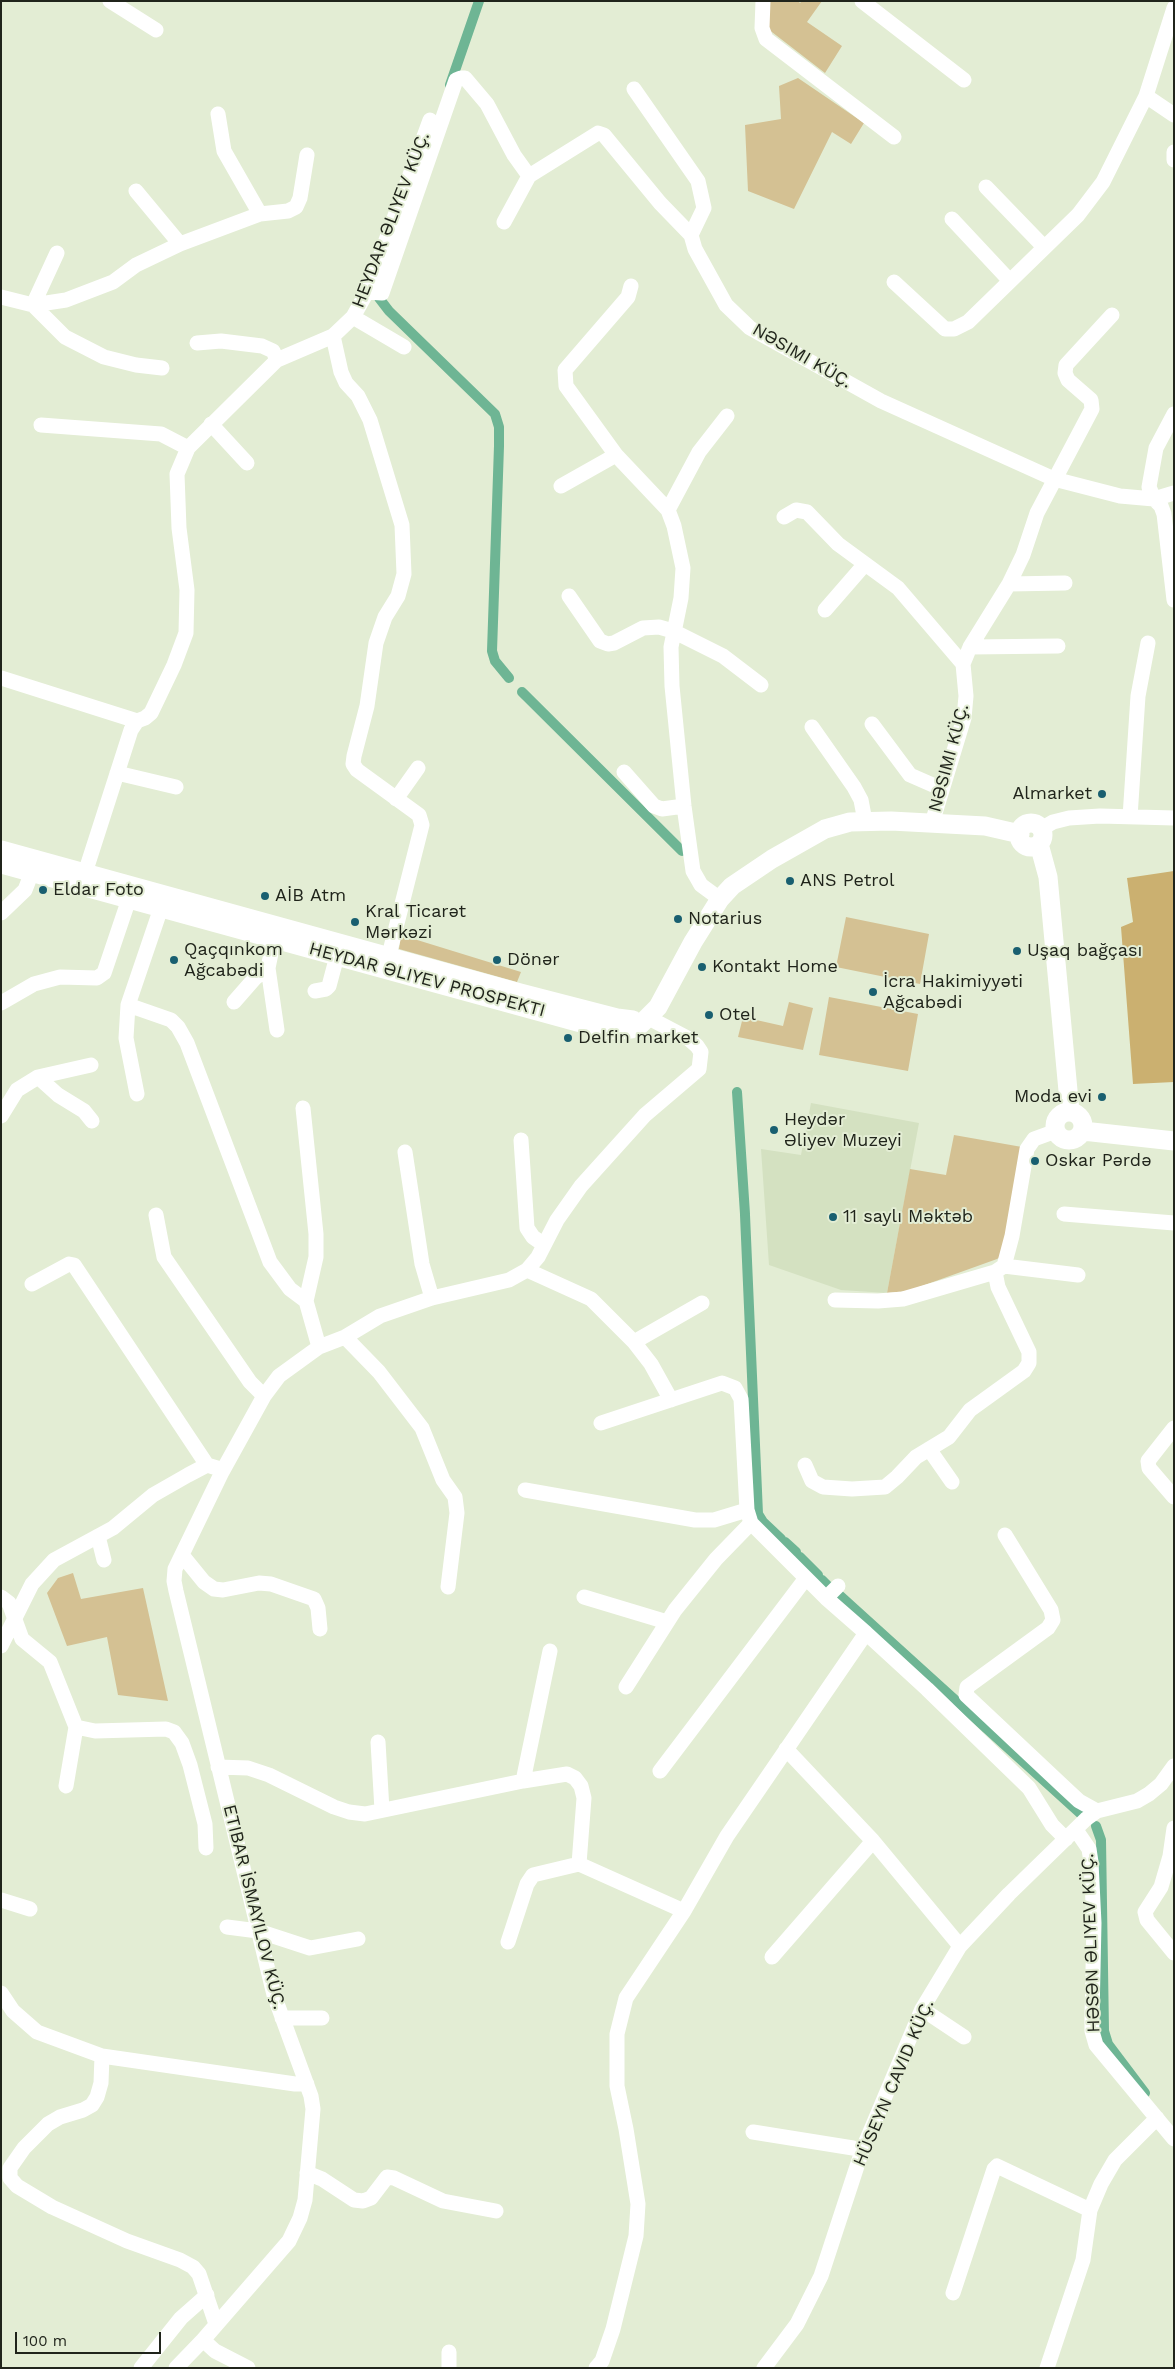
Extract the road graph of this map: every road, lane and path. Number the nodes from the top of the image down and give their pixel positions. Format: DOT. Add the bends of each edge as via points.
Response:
graph roads {
  1 [pos="110,1"];
  2 [pos="763,1"];
  3 [pos="862,1"];
  4 [pos="1174,8"];
  5 [pos="156,30"];
  6 [pos="964,80"];
  7 [pos="634,88"];
  8 [pos="1146,96"];
  9 [pos="218,114"];
  10 [pos="1174,115"];
  11 [pos="430,120"];
  12 [pos="894,137"];
  13 [pos="1174,152"];
  14 [pos="307,155"];
  15 [pos="1174,160"];
  16 [pos="529,176"];
  17 [pos="986,187"];
  18 [pos="136,191"];
  19 [pos="260,214"];
  20 [pos="952,219"];
  21 [pos="504,222"];
  22 [pos="691,235"];
  23 [pos="180,244"];
  24 [pos="1044,247"];
  25 [pos="57,253"];
  26 [pos="1010,281"];
  27 [pos="894,282"];
  28 [pos="631,286"];
  29 [pos="367,292"];
  30 [pos="1,297"];
  31 [pos="33,305"];
  32 [pos="1112,315"];
  33 [pos="353,317"];
  34 [pos="332,336"];
  35 [pos="197,343"];
  36 [pos="404,347"];
  37 [pos="277,360"];
  38 [pos="162,368"];
  39 [pos="1174,414"];
  40 [pos="726,416"];
  41 [pos="211,424"];
  42 [pos="41,425"];
  43 [pos="188,448"];
  44 [pos="616,455"];
  45 [pos="247,463"];
  46 [pos="1054,479"];
  47 [pos="561,486"];
  48 [pos="1174,493"];
  49 [pos="1154,499"];
  50 [pos="668,510"];
  51 [pos="784,517"];
  52 [pos="865,564"];
  53 [pos="1065,583"];
  54 [pos="1009,584"];
  55 [pos="570,596"];
  56 [pos="1174,600"];
  57 [pos="825,610"];
  58 [pos="673,632"];
  59 [pos="1148,643"];
  60 [pos="1058,646"];
  61 [pos="970,647"];
  62 [pos="963,664"];
  63 [pos="1,678"];
  64 [pos="761,685"];
  65 [pos="137,721"];
  66 [pos="872,724"];
  67 [pos="812,726"];
  68 [pos="418,768"];
  69 [pos="624,772"];
  70 [pos="117,773"];
  71 [pos="176,787"];
  72 [pos="942,789"];
  73 [pos="396,799"];
  74 [pos="684,806"];
  75 [pos="1130,817"];
  76 [pos="1174,818"];
  77 [pos="866,821"];
  78 [pos="932,823"];
  79 [pos="1040,837"];
  80 [pos="1,850"];
  81 [pos="1,864"];
  82 [pos="32,872"];
  83 [pos="85,873"];
  84 [pos="129,899"];
  85 [pos="720,900"];
  86 [pos="161,908"];
  87 [pos="1,913"];
  88 [pos="274,939"];
  89 [pos="389,955"];
  90 [pos="337,956"];
  91 [pos="268,968"];
  92 [pos="315,991"];
  93 [pos="234,1002"];
  94 [pos="1,1003"];
  95 [pos="128,1005"];
  96 [pos="649,1018"];
  97 [pos="277,1030"];
  98 [pos="91,1065"];
  99 [pos="38,1077"];
  100 [pos="137,1094"];
  101 [pos="303,1108"];
  102 [pos="1070,1112"];
  103 [pos="1,1116"];
  104 [pos="92,1121"];
  105 [pos="1056,1131"];
  106 [pos="1083,1131"];
  107 [pos="521,1140"];
  108 [pos="1174,1141"];
  109 [pos="405,1152"];
  110 [pos="1064,1214"];
  111 [pos="156,1215"];
  112 [pos="1174,1223"];
  113 [pos="543,1244"];
  114 [pos="1000,1269"];
  115 [pos="527,1270"];
  116 [pos="1078,1275"];
  117 [pos="32,1284"];
  118 [pos="432,1298"];
  119 [pos="834,1300"];
  120 [pos="306,1301"];
  121 [pos="702,1303"];
  122 [pos="345,1337"];
  123 [pos="634,1342"];
  124 [pos="319,1347"];
  125 [pos="264,1396"];
  126 [pos="672,1400"];
  127 [pos="601,1423"];
  128 [pos="1174,1428"];
  129 [pos="929,1449"];
  130 [pos="207,1465"];
  131 [pos="805,1465"];
  132 [pos="222,1472"];
  133 [pos="952,1482"];
  134 [pos="525,1490"];
  135 [pos="1174,1497"];
  136 [pos="749,1516"];
  137 [pos="98,1536"];
  138 [pos="1005,1536"];
  139 [pos="182,1554"];
  140 [pos="104,1560"];
  141 [pos="806,1578"];
  142 [pos="838,1586"];
  143 [pos="448,1587"];
  144 [pos="1,1597"];
  145 [pos="584,1597"];
  146 [pos="826,1598"];
  147 [pos="16,1619"];
  148 [pos="667,1622"];
  149 [pos="320,1629"];
  150 [pos="866,1633"];
  151 [pos="1,1646"];
  152 [pos="550,1651"];
  153 [pos="626,1687"];
  154 [pos="76,1727"];
  155 [pos="378,1742"];
  156 [pos="786,1750"];
  157 [pos="218,1766"];
  158 [pos="1173,1770"];
  159 [pos="660,1771"];
  160 [pos="523,1781"];
  161 [pos="66,1786"];
  162 [pos="382,1810"];
  163 [pos="1098,1811"];
  164 [pos="1174,1828"];
  165 [pos="1071,1834"];
  166 [pos="873,1841"];
  167 [pos="206,1848"];
  168 [pos="579,1864"];
  169 [pos="1,1900"];
  170 [pos="30,1909"];
  171 [pos="684,1911"];
  172 [pos="227,1927"];
  173 [pos="258,1931"];
  174 [pos="358,1939"];
  175 [pos="508,1942"];
  176 [pos="960,1946"];
  177 [pos="1174,1953"];
  178 [pos="772,1957"];
  179 [pos="1,1992"];
  180 [pos="922,2009"];
  181 [pos="282,2018"];
  182 [pos="322,2018"];
  183 [pos="964,2037"];
  184 [pos="102,2056"];
  185 [pos="307,2084"];
  186 [pos="1157,2118"];
  187 [pos="753,2132"];
  188 [pos="1174,2139"];
  189 [pos="862,2151"];
  190 [pos="308,2173"];
  191 [pos="5,2182"];
  192 [pos="1090,2210"];
  193 [pos="496,2211"];
  194 [pos="953,2293"];
  195 [pos="207,2295"];
  196 [pos="216,2324"];
  197 [pos="203,2340"];
  198 [pos="449,2352"];
  199 [pos="141,2368"];
  200 [pos="176,2368"];
  201 [pos="248,2368"];
  202 [pos="449,2368"];
  203 [pos="596,2368"];
  204 [pos="764,2368"];
  205 [pos="1047,2368"];
  1 -- 5 [label="street"];
  2 -- 12 [label="street" via="762,28 766,39"];
  3 -- 6 [label="street"];
  4 -- 8 [label="street"];
  7 -- 22 [label="street" via="698,181 704,208"];
  8 -- 10 [label="street"];
  8 -- 24 [label="street" via="1103,182 1078,215"];
  9 -- 19 [label="street" via="224,151"];
  11 -- 29 [label="street, HEYDAR ƏLIYEV KÜÇ."];
  13 -- 15 [label="street"];
  14 -- 19 [label="street" via="296,206 288,211"];
  16 -- 21 [label="street"];
  16 -- 22 [label="street" via="598,134 604,135"];
  16 -- 29 [label="street" via="486,104 465,78 456,80 382,293"];
  17 -- 24 [label="street"];
  18 -- 23 [label="street"];
  19 -- 23 [label="street"];
  20 -- 26 [label="street"];
  22 -- 46 [label="street, NƏSIMI KÜÇ." via="700,260 726,305 750,328 881,401"];
  23 -- 31 [label="street" via="136,265 113,282 66,300"];
  24 -- 26 [label="street"];
  25 -- 31 [label="street"];
  26 -- 27 [label="street" via="968,322 954,329 945,329"];
  28 -- 44 [label="street" via="628,297 566,370 566,386"];
  29 -- 33 [label="street, HEYDAR ƏLIYEV KÜÇ."];
  30 -- 31 [label="street"];
  31 -- 38 [label="street" via="65,337 104,357"];
  32 -- 46 [label="street, NƏSIMI KÜÇ." via="1066,365 1068,380 1091,400 1092,409"];
  33 -- 34 [label="street, HEYDAR ƏLIYEV KÜÇ."];
  33 -- 36 [label="street"];
  34 -- 37 [label="street, HEYDAR ƏLIYEV KÜÇ."];
  34 -- 73 [label="street" via="341,372 370,420 402,525 404,574 398,596 385,617 376,643 367,706 353,764"];
  35 -- 37 [label="street" via="221,341 262,346 273,351"];
  37 -- 41 [label="street, HEYDAR ƏLIYEV KÜÇ."];
  39 -- 49 [label="street" via="1156,448 1149,487"];
  40 -- 50 [label="street" via="699,452"];
  41 -- 43 [label="street, HEYDAR ƏLIYEV KÜÇ."];
  41 -- 45 [label="street"];
  42 -- 43 [label="street" via="161,434"];
  43 -- 65 [label="street, HEYDAR ƏLIYEV KÜÇ." via="177,474 179,528 187,590 186,633 151,713"];
  44 -- 47 [label="street"];
  44 -- 50 [label="street"];
  46 -- 49 [label="street, NƏSIMI KÜÇ." via="1120,496"];
  46 -- 54 [label="street, NƏSIMI KÜÇ."];
  48 -- 49 [label="street, NƏSIMI KÜÇ."];
  49 -- 56 [label="street" via="1164,514"];
  50 -- 58 [label="street" via="683,568 681,598"];
  51 -- 52 [label="street" via="796,510 807,512 838,544"];
  52 -- 57 [label="street"];
  52 -- 62 [label="street" via="898,588"];
  53 -- 54 [label="street"];
  54 -- 61 [label="street, NƏSIMI KÜÇ."];
  55 -- 58 [label="street" via="600,641 608,644 643,628 659,627"];
  58 -- 64 [label="street" via="723,656"];
  58 -- 74 [label="street" via="672,686"];
  59 -- 75 [label="street" via="1138,696"];
  60 -- 61 [label="street"];
  61 -- 62 [label="street, NƏSIMI KÜÇ."];
  62 -- 72 [label="street, NƏSIMI KÜÇ." via="964,718"];
  63 -- 65 [label="street"];
  65 -- 70 [label="street, HEYDAR ƏLIYEV KÜÇ."];
  66 -- 72 [label="street" via="910,774"];
  67 -- 77 [label="street" via="854,787"];
  68 -- 73 [label="street"];
  69 -- 74 [label="street" via="654,806 668,809"];
  70 -- 71 [label="street"];
  70 -- 83 [label="street, HEYDAR ƏLIYEV KÜÇ."];
  72 -- 78 [label="street, NƏSIMI KÜÇ."];
  73 -- 89 [label="street" via="419,816 422,825"];
  74 -- 85 [label="street" via="693,871 701,885"];
  75 -- 76 [label="street"];
  75 -- 79 [label="street" via="1069,818 1053,822"];
  77 -- 78 [label="main road, NƏSIMI KÜÇ."];
  77 -- 85 [label="main road, NƏSIMI KÜÇ." via="837,825 795,845 746,876"];
  78 -- 79 [label="main road, NƏSIMI KÜÇ." via="985,826 1020,834 1026,825 1037,825"];
  79 -- 102 [label="main road" via="1048,877"];
  80 -- 83 [label="main road"];
  81 -- 82 [label="main road, HEYDAR ƏLIYEV PROSPEKTI"];
  82 -- 84 [label="main road, HEYDAR ƏLIYEV PROSPEKTI"];
  82 -- 87 [label="street" via="25,890"];
  83 -- 89 [label="main road"];
  84 -- 86 [label="main road, HEYDAR ƏLIYEV PROSPEKTI"];
  84 -- 94 [label="street" via="104,973 97,978 60,977 34,984"];
  85 -- 96 [label="main road, NƏSIMI KÜÇ."];
  86 -- 88 [label="main road, HEYDAR ƏLIYEV PROSPEKTI"];
  86 -- 95 [label="street"];
  88 -- 90 [label="main road, HEYDAR ƏLIYEV PROSPEKTI"];
  88 -- 91 [label="street"];
  89 -- 96 [label="main road" via="625,1020"];
  90 -- 92 [label="street" via="329,986"];
  90 -- 96 [label="main road, HEYDAR ƏLIYEV PROSPEKTI" via="603,1029 631,1029"];
  91 -- 93 [label="street"];
  91 -- 97 [label="street"];
  95 -- 100 [label="street" via="126,1038"];
  95 -- 120 [label="street" via="171,1020 178,1027 187,1043 270,1262 290,1289"];
  96 -- 113 [label="street" via="697,1046 702,1060 699,1069 645,1115 581,1186"];
  98 -- 99 [label="street"];
  99 -- 103 [label="street" via="18,1090"];
  99 -- 104 [label="street" via="58,1095 84,1111"];
  101 -- 120 [label="street" via="316,1234 316,1258"];
  102 -- 105 [label="main road" via="1056,1120"];
  102 -- 106 [label="main road" via="1082,1121"];
  105 -- 106 [label="main road" via="1066,1140 1076,1139"];
  105 -- 114 [label="street" via="1034,1139 1027,1149 1012,1236"];
  106 -- 108 [label="main road"];
  107 -- 113 [label="street" via="527,1228"];
  109 -- 118 [label="street" via="422,1264"];
  110 -- 112 [label="street"];
  111 -- 125 [label="street" via="164,1257 250,1382"];
  113 -- 115 [label="street" via="538,1257"];
  114 -- 116 [label="street"];
  114 -- 119 [label="street" via="903,1299"];
  114 -- 129 [label="street" via="998,1287 1029,1352 1029,1363 1024,1371 970,1410 949,1436"];
  115 -- 118 [label="street" via="509,1280"];
  115 -- 123 [label="street" via="591,1299"];
  117 -- 130 [label="street" via="69,1264 74,1265"];
  118 -- 122 [label="street" via="380,1316"];
  120 -- 124 [label="street"];
  121 -- 123 [label="street"];
  122 -- 124 [label="street"];
  122 -- 143 [label="street" via="379,1372 422,1428 442,1480 455,1498 457,1513"];
  123 -- 126 [label="street"];
  124 -- 125 [label="street" via="279,1376"];
  125 -- 132 [label="street"];
  126 -- 127 [label="street"];
  126 -- 136 [label="street" via="722,1383 735,1388 741,1400"];
  128 -- 135 [label="street" via="1148,1461"];
  129 -- 131 [label="street" via="885,1487 822,1486 812,1481"];
  129 -- 133 [label="street"];
  130 -- 132 [label="street"];
  130 -- 137 [label="street" via="153,1495 113,1528"];
  132 -- 139 [label="street"];
  134 -- 136 [label="street" via="695,1520"];
  136 -- 141 [label="street, HƏSƏN ƏLIYEV KÜÇ."];
  136 -- 148 [label="street"];
  137 -- 140 [label="street"];
  137 -- 147 [label="street" via="54,1560 43,1571 32,1584"];
  138 -- 163 [label="street" via="1051,1610 1053,1620 1048,1628 967,1687 966,1695 1064,1788"];
  139 -- 149 [label="street" via="204,1582 214,1588 223,1590 271,1584 314,1599"];
  139 -- 157 [label="street" via="174,1581"];
  141 -- 146 [label="street, HƏSƏN ƏLIYEV KÜÇ."];
  141 -- 159 [label="street"];
  142 -- 146 [label="street"];
  144 -- 147 [label="street"];
  145 -- 148 [label="street"];
  146 -- 150 [label="street, HƏSƏN ƏLIYEV KÜÇ."];
  147 -- 151 [label="street"];
  147 -- 154 [label="street" via="22,1639 50,1662"];
  148 -- 153 [label="street"];
  150 -- 156 [label="street"];
  150 -- 165 [label="street, HƏSƏN ƏLIYEV KÜÇ." via="1029,1788 1052,1826"];
  152 -- 160 [label="street"];
  154 -- 161 [label="street"];
  154 -- 167 [label="street" via="95,1731 166,1729 174,1732 190,1765 205,1824"];
  155 -- 162 [label="street"];
  156 -- 166 [label="street"];
  156 -- 171 [label="street" via="727,1836"];
  157 -- 162 [label="street" via="248,1768 269,1775 349,1812 365,1814"];
  157 -- 173 [label="street"];
  158 -- 163 [label="street" via="1161,1784 1137,1801"];
  160 -- 162 [label="street"];
  160 -- 168 [label="street" via="567,1774 582,1786"];
  163 -- 165 [label="street, HÜSEYN CAVID KÜÇ."];
  164 -- 177 [label="street" via="1161,1887 1145,1912 1147,1920"];
  165 -- 176 [label="street, HÜSEYN CAVID KÜÇ."];
  165 -- 186 [label="street, HƏSƏN ƏLIYEV KÜÇ." via="1089,1849 1091,1862 1094,1923 1092,2031 1096,2045"];
  166 -- 176 [label="street"];
  166 -- 178 [label="street"];
  168 -- 171 [label="street"];
  168 -- 175 [label="street" via="533,1875"];
  169 -- 170 [label="street"];
  171 -- 203 [label="street" via="626,1998 617,2034 617,2086 638,2204 636,2228 612,2328 602,2361"];
  172 -- 173 [label="street"];
  173 -- 174 [label="street" via="310,1948"];
  173 -- 181 [label="street"];
  176 -- 180 [label="street, HÜSEYN CAVID KÜÇ."];
  179 -- 184 [label="street" via="13,2011 36,2032"];
  180 -- 183 [label="street"];
  180 -- 189 [label="street, HÜSEYN CAVID KÜÇ."];
  181 -- 182 [label="street"];
  181 -- 185 [label="street"];
  184 -- 185 [label="street"];
  184 -- 191 [label="street" via="100,2084 92,2105 48,2124 24,2148"];
  185 -- 190 [label="street" via="313,2109"];
  186 -- 188 [label="street, HƏSƏN ƏLIYEV KÜÇ."];
  186 -- 192 [label="street" via="1115,2160"];
  187 -- 189 [label="street"];
  189 -- 204 [label="street, HÜSEYN CAVID KÜÇ." via="821,2276 797,2324"];
  190 -- 193 [label="street" via="354,2200 371,2198 387,2177 443,2201"];
  190 -- 196 [label="street" via="300,2218 289,2240"];
  191 -- 195 [label="street" via="127,2241 193,2267"];
  192 -- 194 [label="street" via="997,2166"];
  192 -- 205 [label="street" via="1083,2260"];
  195 -- 196 [label="street"];
  195 -- 199 [label="street" via="181,2318"];
  196 -- 197 [label="street"];
  197 -- 200 [label="street"];
  197 -- 201 [label="street" via="215,2351"];
  198 -- 202 [label="street"];
}
